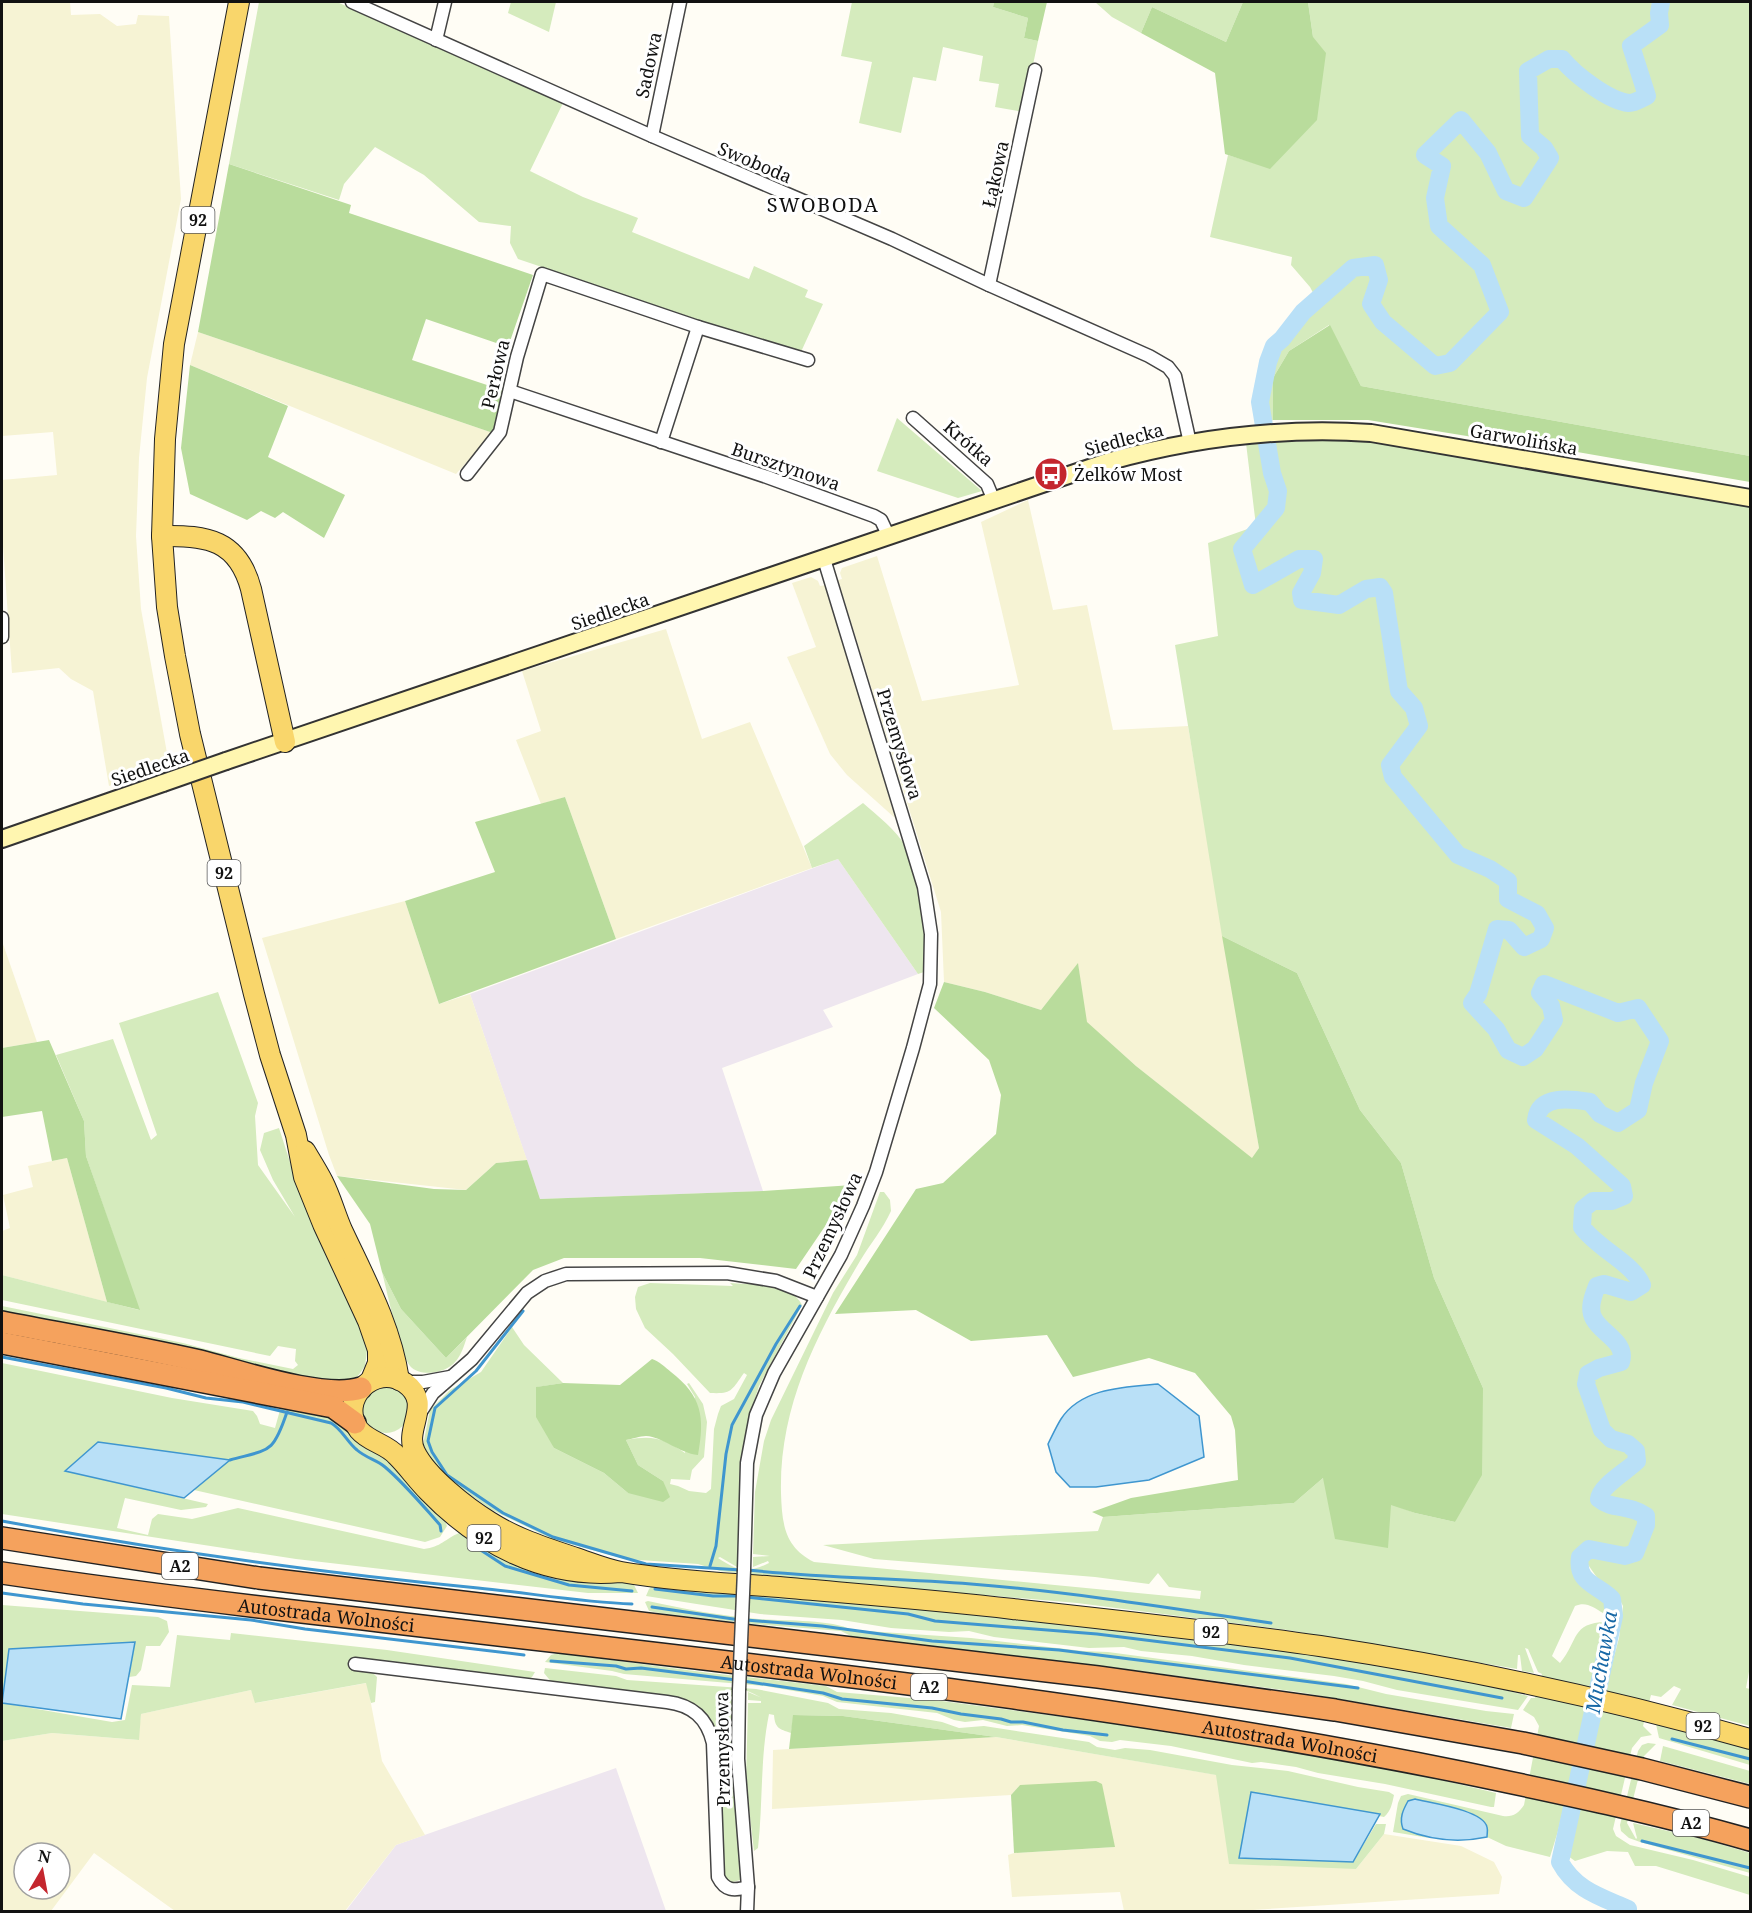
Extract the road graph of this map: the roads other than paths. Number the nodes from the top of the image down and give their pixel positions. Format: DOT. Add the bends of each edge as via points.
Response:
graph roads {
  1 [pos="239,2"];
  2 [pos="352,2"];
  3 [pos="445,2"];
  4 [pos="680,2"];
  5 [pos="436,40"];
  6 [pos="1035,70"];
  7 [pos="652,136"];
  8 [pos="989,285"];
  9 [pos="698,327"];
  10 [pos="808,360"];
  11 [pos="510,391"];
  12 [pos="913,418"];
  13 [pos="1236,437"];
  14 [pos="661,442"];
  15 [pos="1190,443"];
  16 [pos="467,474"];
  17 [pos="1750,498"];
  18 [pos="994,501"];
  19 [pos="162,536"];
  20 [pos="889,537"];
  21 [pos="824,559"];
  22 [pos="2,618"];
  23 [pos="2,637"];
  24 [pos="285,742"];
  25 [pos="2,839"];
  26 [pos="296,1135"];
  27 [pos="817,1297"];
  28 [pos="2,1322"];
  29 [pos="2,1343"];
  30 [pos="452,1376"];
  31 [pos="401,1381"];
  32 [pos="366,1384"];
  33 [pos="416,1422"];
  34 [pos="355,1423"];
  35 [pos="378,1442"];
  36 [pos="2,1538"];
  37 [pos="620,1572"];
  38 [pos="2,1573"];
  39 [pos="355,1664"];
  40 [pos="1750,1739"];
  41 [pos="1750,1797"];
  42 [pos="1750,1840"];
  43 [pos="748,1887"];
  44 [pos="747,1911"];
  1 -- 19 [label="main road, 92" via="174,344"];
  2 -- 5 [label="street, Swoboda"];
  3 -- 5 [label="street"];
  4 -- 7 [label="street, Sadowa"];
  5 -- 7 [label="street, Swoboda"];
  6 -- 8 [label="street, Łąkowa"];
  7 -- 8 [label="street, Swoboda"];
  8 -- 15 [label="street, Swoboda" via="1168,367 1176,381"];
  9 -- 10 [label="street"];
  9 -- 11 [label="street, Perłowa" via="542,274"];
  9 -- 14 [label="street"];
  11 -- 14 [label="street, Bursztynowa"];
  11 -- 16 [label="street, Perłowa" via="500,432"];
  12 -- 18 [label="street, Krótka" via="987,484"];
  13 -- 15 [label="main road, Siedlecka"];
  13 -- 17 [label="main road, Garwolińska" via="1289,432 1371,433"];
  14 -- 20 [label="street, Bursztynowa" via="874,516"];
  15 -- 18 [label="main road, Siedlecka" via="1107,462"];
  18 -- 20 [label="main road, Siedlecka"];
  19 -- 24 [label="main road" via="187,535 219,543 244,568"];
  19 -- 26 [label="main road, 92" via="170,631 190,734 268,1045"];
  20 -- 21 [label="main road, Siedlecka"];
  21 -- 24 [label="main road, Siedlecka"];
  21 -- 27 [label="street, Przemysłowa" via="924,887 931,951 930,984 876,1172 850,1236"];
  22 -- 23 [label="street"];
  24 -- 25 [label="main road, Siedlecka, bridge"];
  26 -- 31 [label="main road, 92" via="324,1183 367,1280 396,1355"];
  26 -- 32 [label="main road, 92" via="304,1177 374,1334 378,1359"];
  27 -- 30 [label="street" via="776,1281 727,1273 566,1274 527,1293 472,1359"];
  27 -- 43 [label="street, Przemysłowa, bridge" via="774,1373 756,1415 747,1463 738,1773"];
  28 -- 32 [label="highway" via="332,1391 347,1392"];
  29 -- 34 [label="highway" via="333,1407"];
  30 -- 31 [label="street" via="423,1382"];
  30 -- 33 [label="street" via="433,1393"];
  31 -- 32 [label="main road" via="388,1377"];
  31 -- 33 [label="main road, 92" via="416,1397"];
  32 -- 34 [label="main road, 92" via="353,1404"];
  33 -- 35 [label="main road" via="402,1438"];
  33 -- 37 [label="main road, 92" via="412,1440 416,1454 451,1493 479,1515 535,1544"];
  34 -- 35 [label="main road, 92" via="364,1435"];
  35 -- 37 [label="main road, 92" via="394,1451 427,1490 481,1536 526,1559 570,1572"];
  36 -- 41 [label="highway, Autostrada Wolności / A2" via="259,1578 1132,1682 1335,1710 1523,1743"];
  37 -- 40 [label="main road, 92" via="980,1605 1202,1630 1399,1659 1655,1713"];
  38 -- 42 [label="highway, Autostrada Wolności / A2" via="153,1596 962,1691 1305,1743 1631,1808"];
  39 -- 43 [label="street" via="687,1707 702,1719 713,1743 718,1877 730,1889"];
  43 -- 44 [label="street, Przemysłowa"];
}
